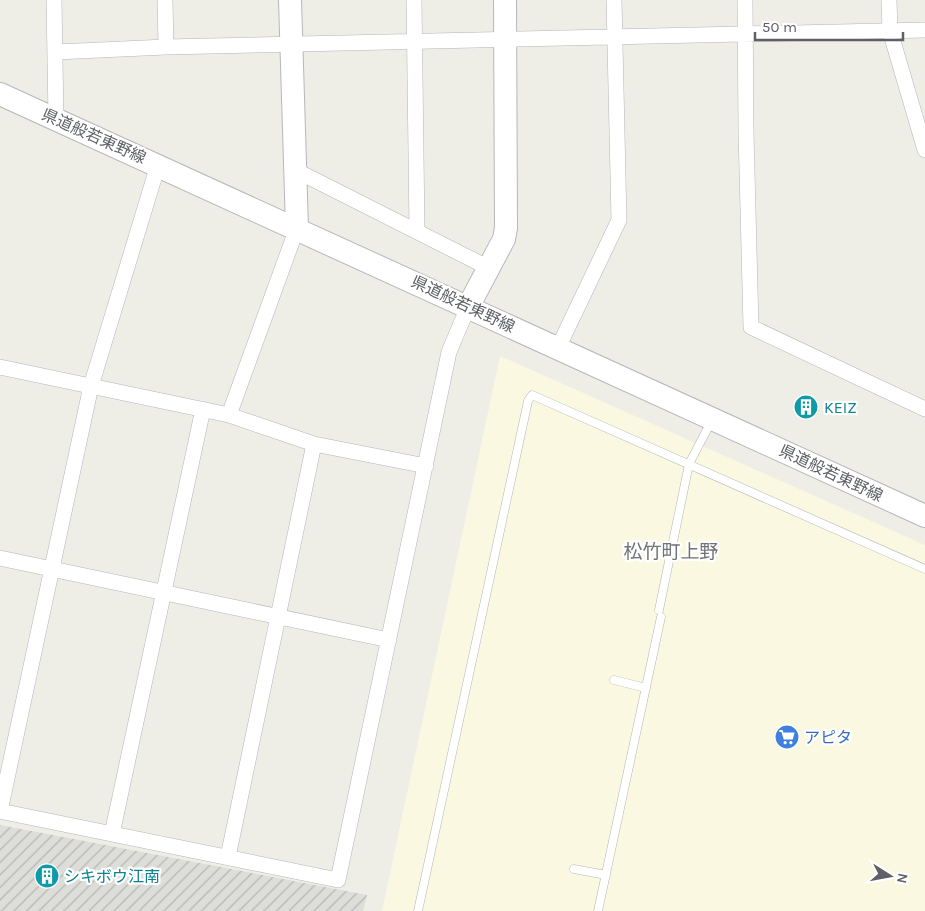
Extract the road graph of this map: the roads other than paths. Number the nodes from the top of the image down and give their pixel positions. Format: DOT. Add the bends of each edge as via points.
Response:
graph roads {
  1 [pos="54,0"];
  2 [pos="165,0"];
  3 [pos="290,0"];
  4 [pos="414,0"];
  5 [pos="505,0"];
  6 [pos="614,0"];
  7 [pos="746,0"];
  8 [pos="889,0"];
  9 [pos="925,30"];
  10 [pos="890,31"];
  11 [pos="746,35"];
  12 [pos="615,38"];
  13 [pos="506,39"];
  14 [pos="416,42"];
  15 [pos="290,45"];
  16 [pos="166,47"];
  17 [pos="56,52"];
  18 [pos="0,94"];
  19 [pos="56,119"];
  20 [pos="925,150"];
  21 [pos="158,165"];
  22 [pos="295,170"];
  23 [pos="297,228"];
  24 [pos="417,230"];
  25 [pos="489,268"];
  26 [pos="468,307"];
  27 [pos="558,348"];
  28 [pos="0,367"];
  29 [pos="91,386"];
  30 [pos="203,409"];
  31 [pos="925,409"];
  32 [pos="229,415"];
  33 [pos="713,419"];
  34 [pos="314,444"];
  35 [pos="689,464"];
  36 [pos="426,466"];
  37 [pos="925,516"];
  38 [pos="0,558"];
  39 [pos="52,569"];
  40 [pos="925,569"];
  41 [pos="162,592"];
  42 [pos="277,617"];
  43 [pos="389,640"];
  44 [pos="614,680"];
  45 [pos="646,688"];
  46 [pos="0,811"];
  47 [pos="112,834"];
  48 [pos="228,857"];
  49 [pos="574,868"];
  50 [pos="606,875"];
  51 [pos="418,911"];
  52 [pos="598,911"];
  1 -- 17 [label="street"];
  2 -- 16 [label="street"];
  3 -- 15 [label="main road"];
  4 -- 14 [label="street"];
  5 -- 13 [label="main road"];
  6 -- 12 [label="street"];
  7 -- 11 [label="street"];
  8 -- 10 [label="street"];
  9 -- 10 [label="street"];
  10 -- 11 [label="street"];
  10 -- 20 [label="street"];
  11 -- 12 [label="street"];
  11 -- 31 [label="street" via="751,327"];
  12 -- 13 [label="street"];
  12 -- 27 [label="street" via="619,220"];
  13 -- 14 [label="street"];
  13 -- 25 [label="main road" via="506,228"];
  14 -- 15 [label="street"];
  14 -- 24 [label="street"];
  15 -- 16 [label="street"];
  15 -- 22 [label="main road"];
  16 -- 17 [label="street"];
  17 -- 19 [label="street"];
  18 -- 19 [label="main road, 県道般若東野線"];
  19 -- 21 [label="main road, 県道般若東野線"];
  21 -- 23 [label="main road, 県道般若東野線"];
  21 -- 29 [label="street"];
  22 -- 23 [label="main road"];
  22 -- 24 [label="street"];
  23 -- 26 [label="main road, 県道般若東野線"];
  23 -- 32 [label="street"];
  24 -- 25 [label="street"];
  25 -- 26 [label="main road"];
  26 -- 27 [label="main road, 県道般若東野線"];
  26 -- 36 [label="street" via="449,352"];
  27 -- 33 [label="main road, 県道般若東野線"];
  28 -- 29 [label="street"];
  29 -- 30 [label="street"];
  29 -- 39 [label="street"];
  30 -- 32 [label="street"];
  30 -- 41 [label="street"];
  32 -- 34 [label="street"];
  33 -- 35 [label="lane"];
  33 -- 37 [label="main road, 県道般若東野線"];
  34 -- 36 [label="street"];
  34 -- 42 [label="street"];
  35 -- 40 [label="lane"];
  35 -- 45 [label="lane"];
  35 -- 51 [label="lane" via="532,395 528,401"];
  36 -- 43 [label="street"];
  38 -- 39 [label="street"];
  39 -- 41 [label="street"];
  39 -- 46 [label="street"];
  41 -- 42 [label="street"];
  41 -- 47 [label="street"];
  42 -- 43 [label="street"];
  42 -- 48 [label="street"];
  43 -- 48 [label="street" via="338,880"];
  44 -- 45 [label="lane"];
  45 -- 50 [label="lane"];
  46 -- 47 [label="street"];
  47 -- 48 [label="street"];
  49 -- 50 [label="lane"];
  50 -- 52 [label="lane"];
}
